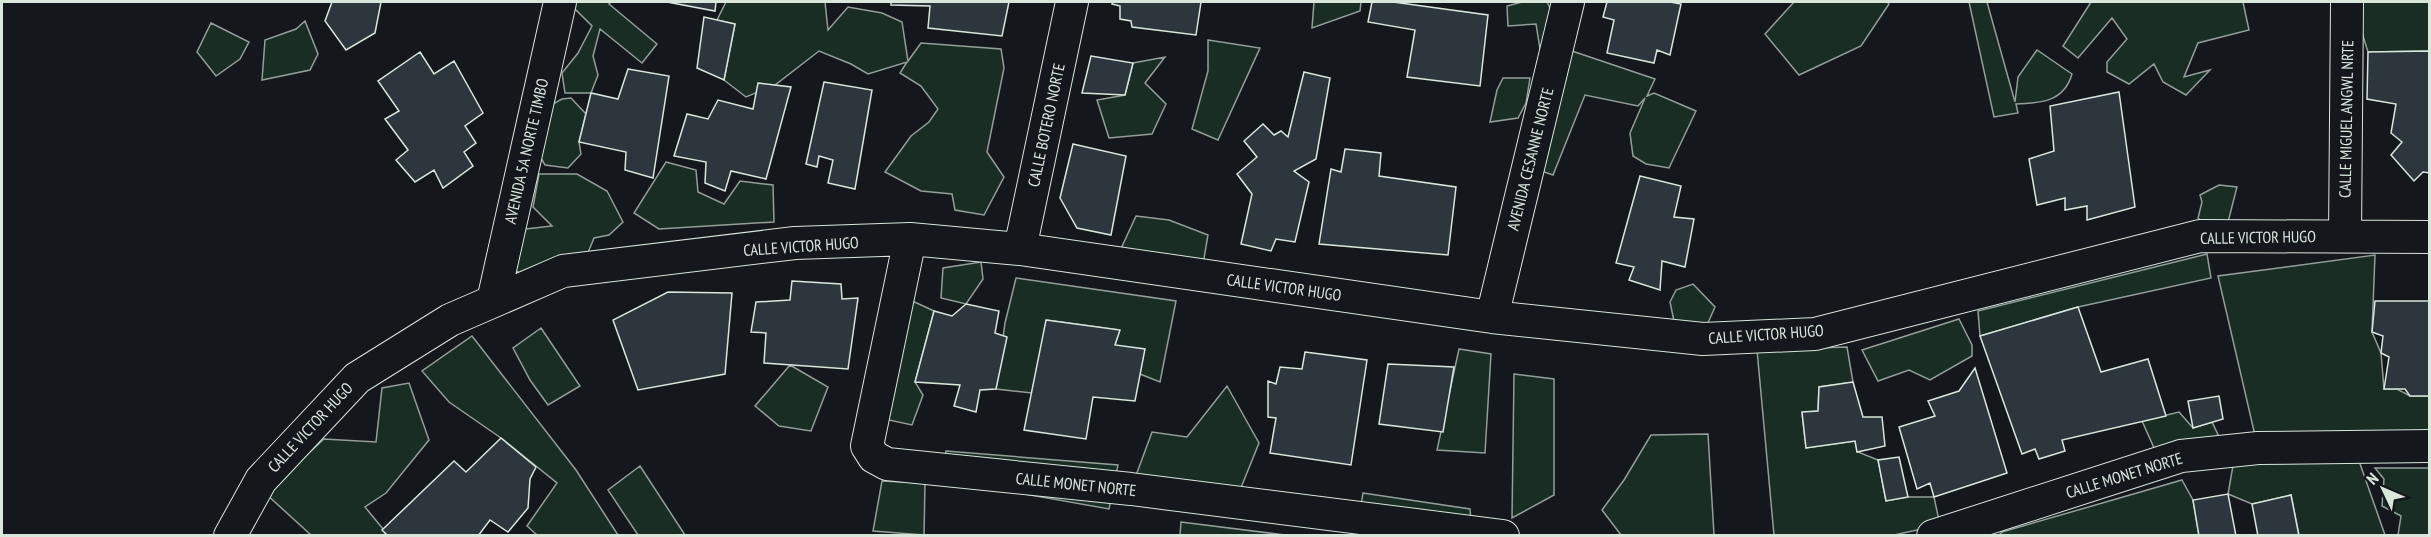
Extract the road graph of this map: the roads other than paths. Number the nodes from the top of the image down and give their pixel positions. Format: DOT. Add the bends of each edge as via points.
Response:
graph roads {
  1 [pos="560,2"];
  2 [pos="1072,2"];
  3 [pos="1568,2"];
  4 [pos="2347,2"];
  5 [pos="2344,236"];
  6 [pos="2430,237"];
  7 [pos="910,239"];
  8 [pos="1020,249"];
  9 [pos="493,301"];
  10 [pos="1492,317"];
  11 [pos="2430,446"];
  12 [pos="230,536"];
  13 [pos="1503,536"];
  14 [pos="1933,536"];
  1 -- 9 [label="street, AVENIDA 5A NORTE TIMBO"];
  2 -- 8 [label="street, CALLE BOTERO NORTE"];
  3 -- 10 [label="street, AVENIDA CESANNE NORTE"];
  4 -- 5 [label="street, CALLE MIGUEL ANGWL NRTE"];
  5 -- 6 [label="street, CALLE VICTOR HUGO"];
  5 -- 10 [label="street, CALLE VICTOR HUGO" via="2200,236 1815,334 1703,339"];
  7 -- 8 [label="street, CALLE VICTOR HUGO"];
  7 -- 9 [label="street, CALLE VICTOR HUGO" via="795,243 563,272"];
  7 -- 13 [label="street, CALLE MONET NORTE" via="867,446 874,457 887,464 1131,489"];
  8 -- 10 [label="street, CALLE VICTOR HUGO"];
  9 -- 12 [label="street, CALLE VICTOR HUGO" via="450,320 357,378 261,480"];
  11 -- 14 [label="street, CALLE MONET NORTE" via="2258,448 2181,456"];
}
